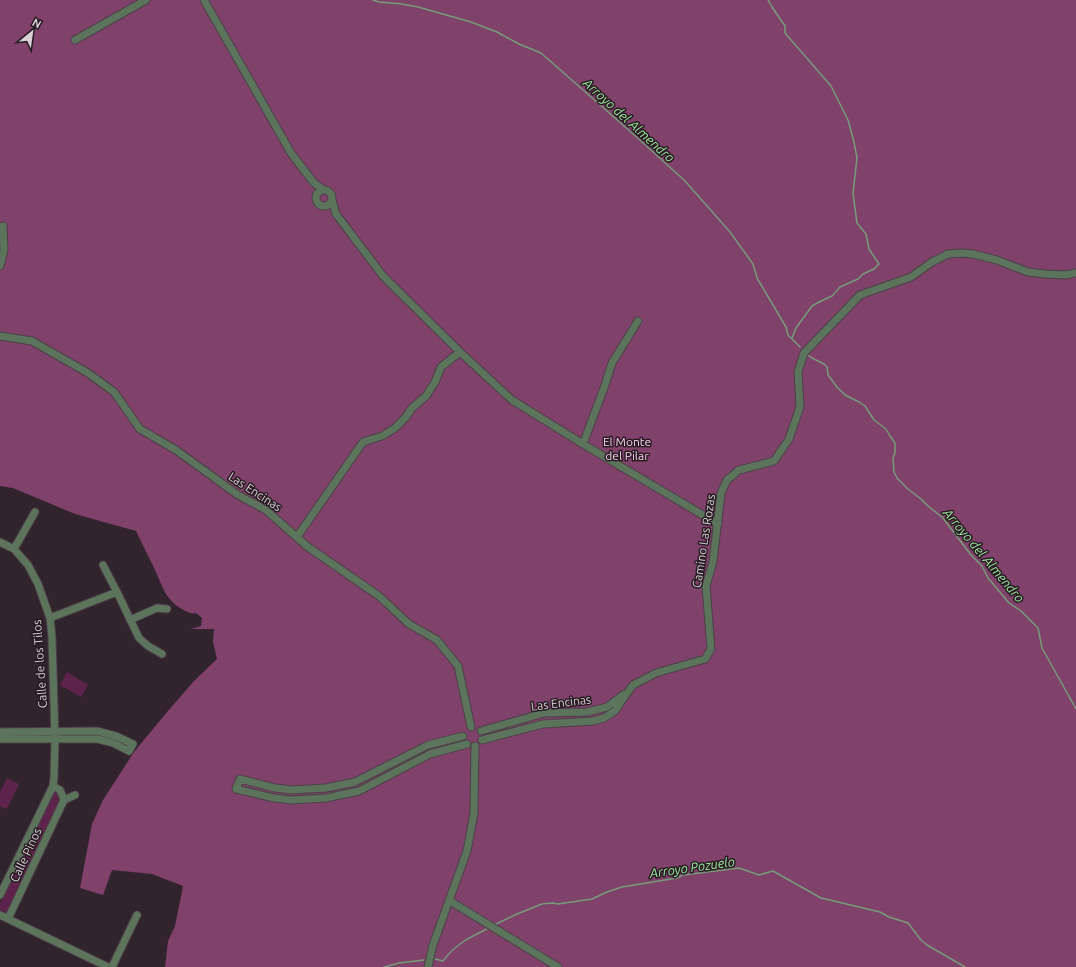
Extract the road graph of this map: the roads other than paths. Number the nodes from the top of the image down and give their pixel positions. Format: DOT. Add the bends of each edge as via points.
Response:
graph roads {
  1 [pos="146,0"];
  2 [pos="204,0"];
  3 [pos="75,40"];
  4 [pos="314,183"];
  5 [pos="324,190"];
  6 [pos="316,197"];
  7 [pos="332,200"];
  8 [pos="322,206"];
  9 [pos="336,214"];
  10 [pos="3,226"];
  11 [pos="0,266"];
  12 [pos="1076,273"];
  13 [pos="638,321"];
  14 [pos="0,336"];
  15 [pos="460,352"];
  16 [pos="583,444"];
  17 [pos="35,512"];
  18 [pos="718,524"];
  19 [pos="297,537"];
  20 [pos="0,542"];
  21 [pos="14,549"];
  22 [pos="103,565"];
  23 [pos="117,592"];
  24 [pos="167,609"];
  25 [pos="50,618"];
  26 [pos="130,620"];
  27 [pos="162,654"];
  28 [pos="627,693"];
  29 [pos="470,727"];
  30 [pos="481,731"];
  31 [pos="0,732"];
  32 [pos="55,735"];
  33 [pos="463,736"];
  34 [pos="0,739"];
  35 [pos="482,740"];
  36 [pos="467,744"];
  37 [pos="475,746"];
  38 [pos="52,786"];
  39 [pos="75,795"];
  40 [pos="64,800"];
  41 [pos="0,895"];
  42 [pos="450,901"];
  43 [pos="0,915"];
  44 [pos="137,915"];
  45 [pos="8,919"];
  46 [pos="108,967"];
  47 [pos="112,967"];
  48 [pos="428,967"];
  49 [pos="558,967"];
  1 -- 3 [label="street"];
  2 -- 4 [label="street" via="291,153"];
  4 -- 5 [label="street"];
  4 -- 6 [label="street"];
  5 -- 6 [label="street" via="320,190"];
  5 -- 7 [label="street" via="330,192"];
  6 -- 8 [label="street" via="317,203"];
  7 -- 8 [label="street" via="328,205"];
  7 -- 9 [label="street"];
  8 -- 9 [label="street"];
  9 -- 15 [label="street" via="383,276"];
  10 -- 11 [label="street" via="4,250"];
  12 -- 18 [label="street, Camino Las Rozas" via="1065,275 1028,272 973,254 948,254 911,277 860,295 804,353 798,372 800,407 789,439 774,461 739,470 727,480 721,493"];
  13 -- 16 [label="street" via="612,363"];
  14 -- 19 [label="street, Las Encinas" via="32,341 88,373 114,392 140,429 176,450 238,495 266,510"];
  15 -- 16 [label="street" via="512,400"];
  15 -- 19 [label="street" via="441,367 426,396 395,428 382,436 363,442"];
  16 -- 18 [label="street"];
  17 -- 21 [label="street"];
  18 -- 28 [label="street, Camino Las Rozas" via="713,562 706,586 711,649 705,659 656,673 633,685"];
  19 -- 29 [label="street, Las Encinas" via="379,596 409,624 437,640 458,666"];
  20 -- 21 [label="street, Calle de los Tilos"];
  21 -- 25 [label="street, Calle de los Tilos" via="28,565 38,584"];
  22 -- 23 [label="street"];
  23 -- 25 [label="street"];
  23 -- 26 [label="street"];
  24 -- 26 [label="street" via="157,608"];
  25 -- 32 [label="street, Calle de los Tilos"];
  26 -- 27 [label="street" via="139,638"];
  28 -- 30 [label="street, Las Encinas" via="607,707 587,712 544,713"];
  28 -- 35 [label="street, Las Encinas" via="615,712 604,718 543,724"];
  29 -- 30 [label="street"];
  29 -- 33 [label="street"];
  30 -- 35 [label="street"];
  31 -- 32 [label="street"];
  32 -- 32 [label="street" via="97,739 129,751 134,744 97,731"];
  32 -- 34 [label="street"];
  32 -- 38 [label="street, Calle de los Tilos"];
  33 -- 36 [label="street"];
  33 -- 36 [label="street" via="428,745 347,784 292,790 240,778 236,789 291,800 326,798 359,791 430,754"];
  35 -- 37 [label="street, Las Encinas"];
  36 -- 37 [label="street"];
  37 -- 42 [label="street" via="474,812 468,851"];
  38 -- 40 [label="street" via="60,790"];
  38 -- 41 [label="street, Calle de los Tilos"];
  39 -- 40 [label="street"];
  40 -- 45 [label="street, Calle Pinos"];
  42 -- 48 [label="street" via="433,945"];
  42 -- 49 [label="street"];
  43 -- 45 [label="street"];
  44 -- 47 [label="street"];
  45 -- 46 [label="street"];
}
